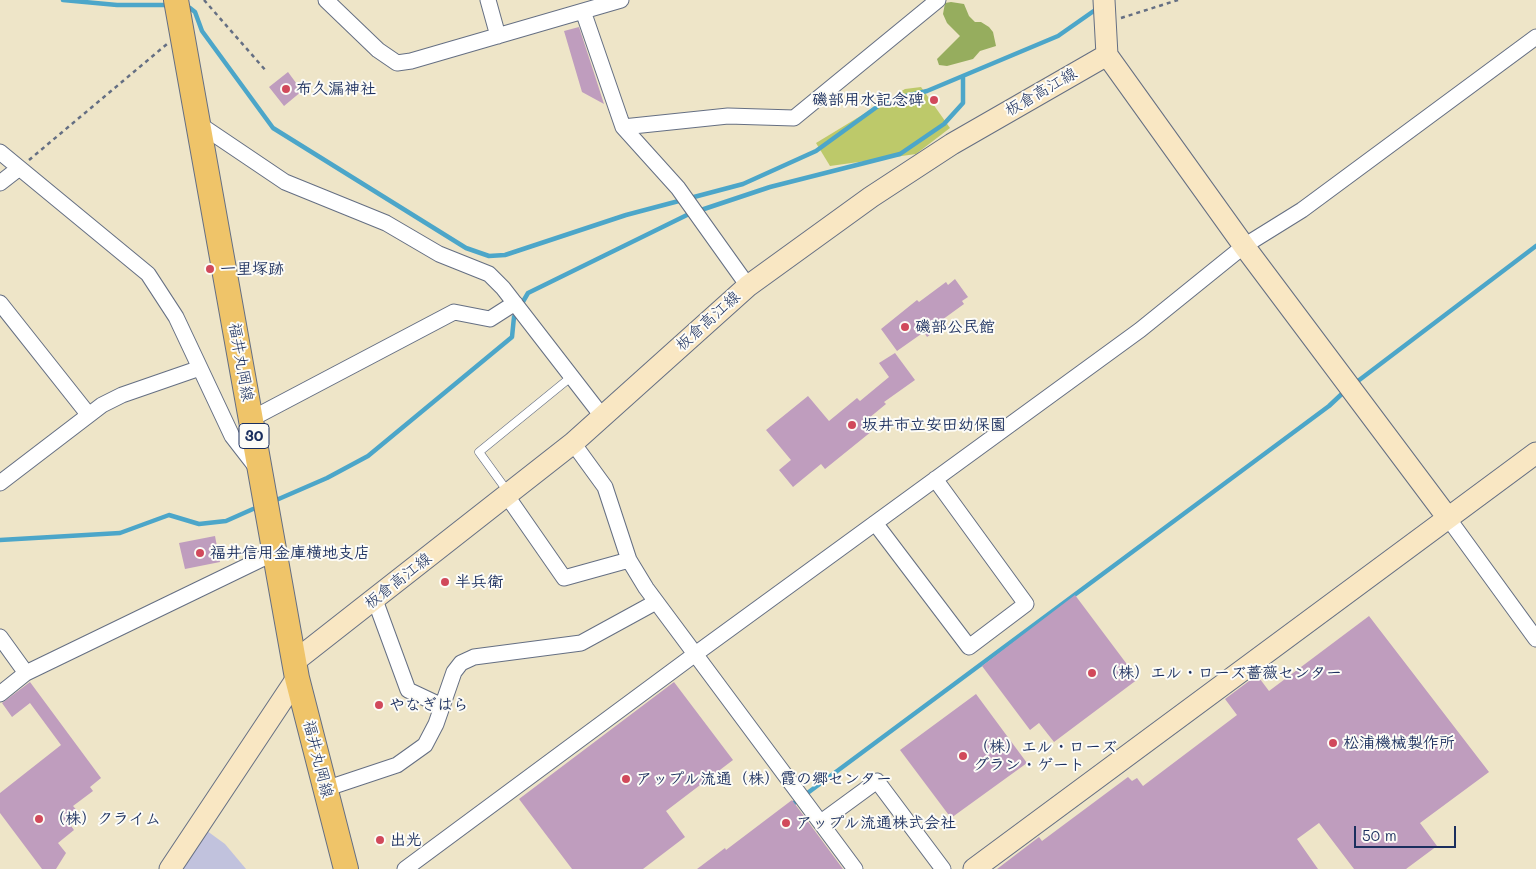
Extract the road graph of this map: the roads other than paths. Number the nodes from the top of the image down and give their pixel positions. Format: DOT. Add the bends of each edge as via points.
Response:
graph roads {
  1 [pos="176,0"];
  2 [pos="326,0"];
  3 [pos="488,0"];
  4 [pos="621,0"];
  5 [pos="938,0"];
  6 [pos="583,11"];
  7 [pos="1105,12"];
  8 [pos="498,36"];
  9 [pos="1536,37"];
  10 [pos="1107,55"];
  11 [pos="199,124"];
  12 [pos="623,127"];
  13 [pos="0,152"];
  14 [pos="18,169"];
  15 [pos="0,183"];
  16 [pos="1244,246"];
  17 [pos="748,286"];
  18 [pos="514,303"];
  19 [pos="1,307"];
  20 [pos="200,368"];
  21 [pos="571,377"];
  22 [pos="88,414"];
  23 [pos="602,416"];
  24 [pos="251,419"];
  25 [pos="573,443"];
  26 [pos="1536,453"];
  27 [pos="261,473"];
  28 [pos="935,479"];
  29 [pos="0,483"];
  30 [pos="509,495"];
  31 [pos="1448,518"];
  32 [pos="875,523"];
  33 [pos="274,553"];
  34 [pos="630,560"];
  35 [pos="375,600"];
  36 [pos="656,602"];
  37 [pos="0,637"];
  38 [pos="1536,639"];
  39 [pos="694,655"];
  40 [pos="296,670"];
  41 [pos="26,673"];
  42 [pos="0,694"];
  43 [pos="442,706"];
  44 [pos="326,789"];
  45 [pos="821,822"];
  46 [pos="170,869"];
  47 [pos="346,869"];
  48 [pos="405,869"];
  49 [pos="855,869"];
  50 [pos="943,869"];
  51 [pos="974,869"];
  1 -- 11 [label="main road, 福井丸岡線 / 30"];
  2 -- 8 [label="street" via="378,50 397,63"];
  3 -- 8 [label="street"];
  4 -- 6 [label="street"];
  5 -- 12 [label="street" via="794,118 728,116"];
  6 -- 8 [label="street"];
  6 -- 12 [label="street"];
  7 -- 10 [label="main road"];
  9 -- 16 [label="street" via="1302,210"];
  10 -- 16 [label="main road"];
  10 -- 17 [label="main road, 板倉高江線" via="952,144 871,197"];
  11 -- 18 [label="street" via="285,182 386,223 439,254 489,274"];
  11 -- 24 [label="main road, 福井丸岡線 / 30"];
  12 -- 17 [label="street" via="678,188"];
  13 -- 14 [label="street"];
  14 -- 15 [label="street"];
  14 -- 20 [label="street" via="148,274 176,317"];
  16 -- 28 [label="street" via="1140,330"];
  16 -- 31 [label="main road"];
  17 -- 23 [label="main road, 板倉高江線"];
  18 -- 21 [label="street"];
  18 -- 24 [label="street" via="490,319 454,312"];
  19 -- 22 [label="street"];
  20 -- 22 [label="street" via="122,395"];
  20 -- 27 [label="street" via="232,436"];
  21 -- 23 [label="street"];
  21 -- 30 [label="lane" via="479,452"];
  22 -- 29 [label="street"];
  23 -- 25 [label="main road, 板倉高江線"];
  24 -- 27 [label="main road, 福井丸岡線 / 30"];
  25 -- 30 [label="main road, 板倉高江線"];
  25 -- 34 [label="street" via="605,487"];
  26 -- 31 [label="main road"];
  27 -- 33 [label="main road, 福井丸岡線 / 30"];
  28 -- 32 [label="street"];
  28 -- 32 [label="street" via="1026,604 969,647"];
  30 -- 34 [label="street" via="564,578"];
  30 -- 35 [label="main road, 板倉高江線"];
  31 -- 38 [label="street"];
  31 -- 51 [label="main road"];
  32 -- 39 [label="street"];
  33 -- 40 [label="main road, 福井丸岡線 / 30"];
  33 -- 41 [label="street"];
  34 -- 36 [label="street"];
  35 -- 40 [label="main road, 板倉高江線"];
  35 -- 43 [label="street" via="408,690"];
  36 -- 39 [label="street"];
  36 -- 43 [label="street" via="581,642 474,657 454,672"];
  37 -- 41 [label="street"];
  39 -- 45 [label="street"];
  39 -- 48 [label="street"];
  40 -- 44 [label="main road, 福井丸岡線 / 30"];
  40 -- 46 [label="main road, 板倉高江線"];
  41 -- 42 [label="street"];
  43 -- 44 [label="street" via="425,745 414,755 397,765"];
  44 -- 47 [label="main road, 福井丸岡線 / 30"];
  45 -- 49 [label="street"];
  45 -- 50 [label="street" via="877,781"];
}
